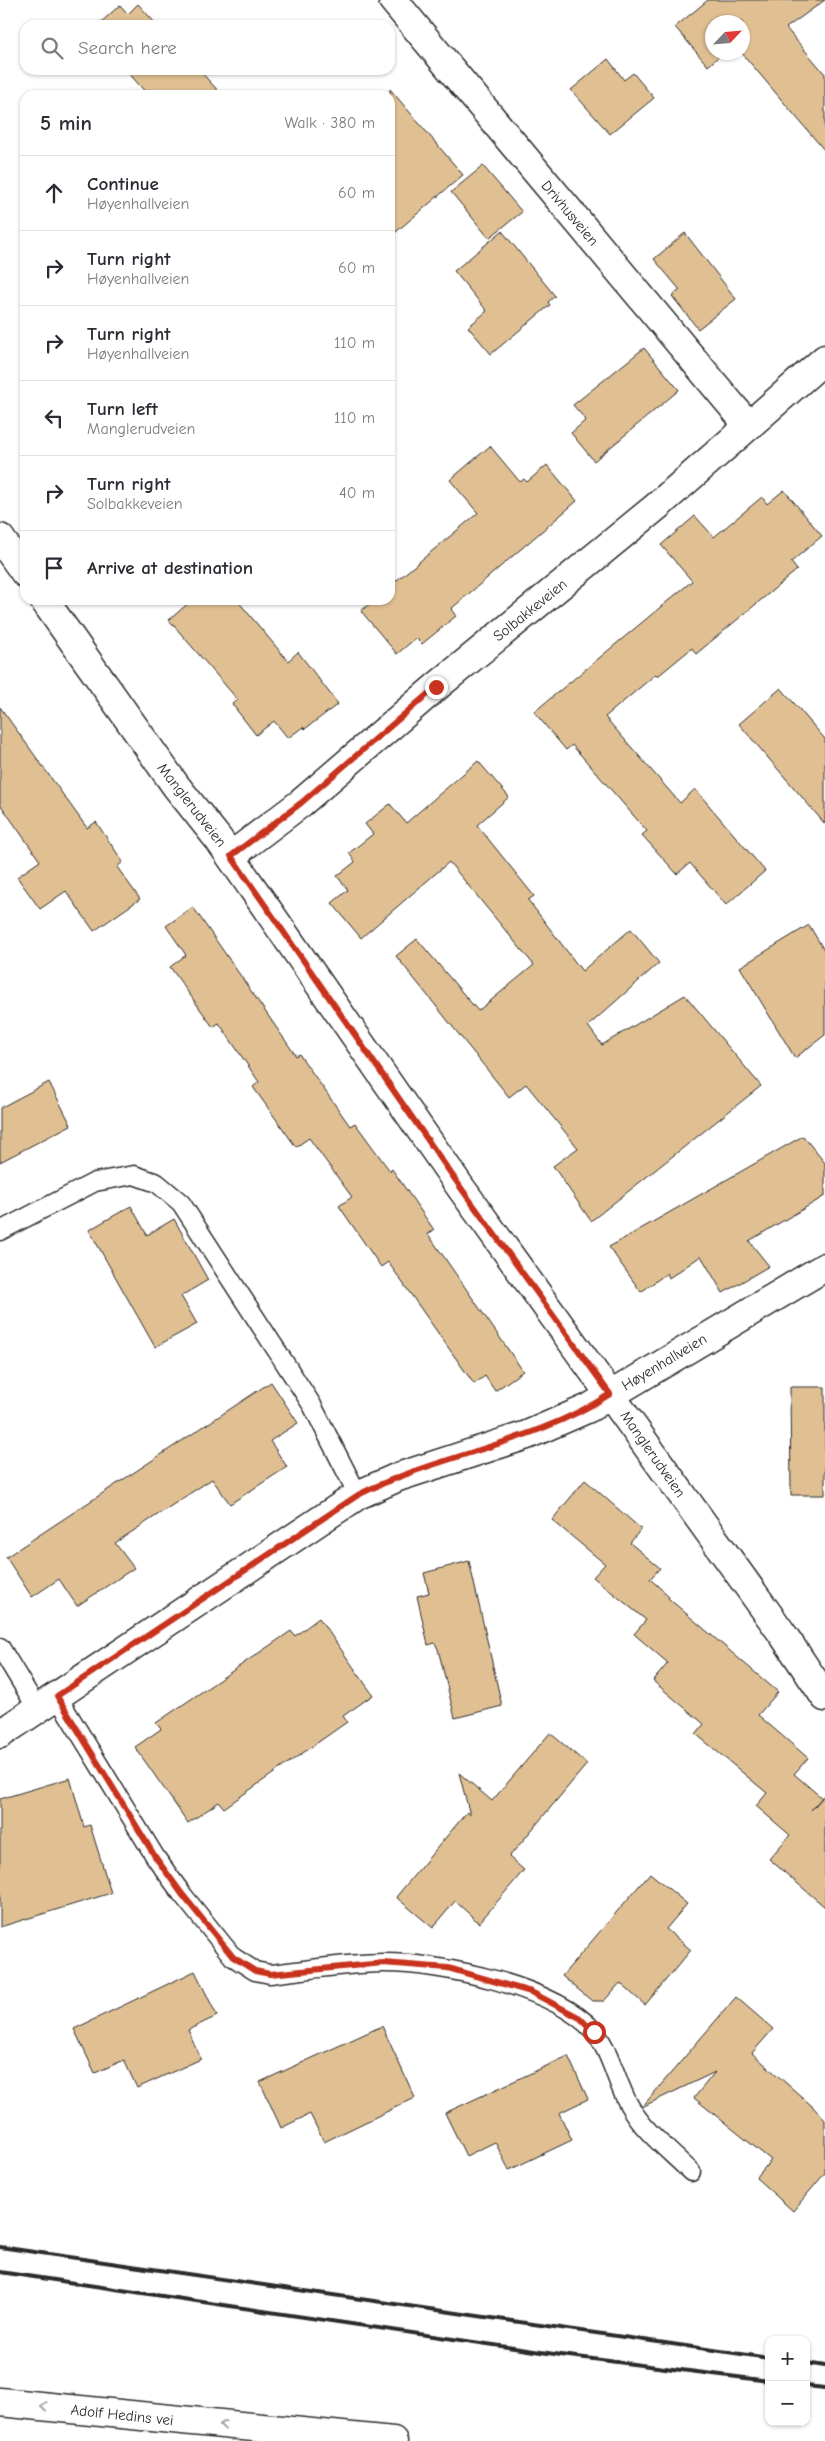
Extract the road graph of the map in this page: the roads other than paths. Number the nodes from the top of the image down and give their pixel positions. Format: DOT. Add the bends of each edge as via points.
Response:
graph roads {
  1 [pos="393,0"];
  2 [pos="825,359"];
  3 [pos="748,424"];
  4 [pos="0,538"];
  5 [pos="20,566"];
  6 [pos="48,605"];
  7 [pos="231,856"];
  8 [pos="0,1230"];
  9 [pos="825,1267"];
  10 [pos="610,1394"];
  11 [pos="358,1495"];
  12 [pos="0,1647"];
  13 [pos="825,1698"];
  14 [pos="48,1703"];
  15 [pos="0,1734"];
  16 [pos="691,2172"];
  17 [pos="0,2402"];
  18 [pos="393,2441"];
  1 -- 3 [label="main road, Drivhusveien"];
  2 -- 3 [label="main road, Solbakkeveien"];
  3 -- 7 [label="main road, Solbakkeveien" via="656,507 436,687 301,803"];
  4 -- 5 [label="main road"];
  6 -- 7 [label="main road, Manglerudveien" via="176,786"];
  7 -- 10 [label="main road, Manglerudveien" via="461,1188"];
  8 -- 11 [label="lane" via="110,1177 134,1175 168,1190 194,1219 312,1405"];
  9 -- 10 [label="main road, Høyenhallveien"];
  10 -- 11 [label="main road, Høyenhallveien" via="589,1408 527,1435 398,1477"];
  10 -- 13 [label="main road, Manglerudveien"];
  11 -- 14 [label="main road, Høyenhallveien"];
  12 -- 14 [label="lane"];
  14 -- 15 [label="main road, Høyenhallveien"];
  14 -- 16 [label="lane" via="156,1858 233,1957 255,1971 270,1974 383,1963 448,1968 531,1992 580,2018 594,2032 629,2105 643,2126"];
  18 -- 17 [label="main road, Adolf Hedins vei, one-way"];
}
